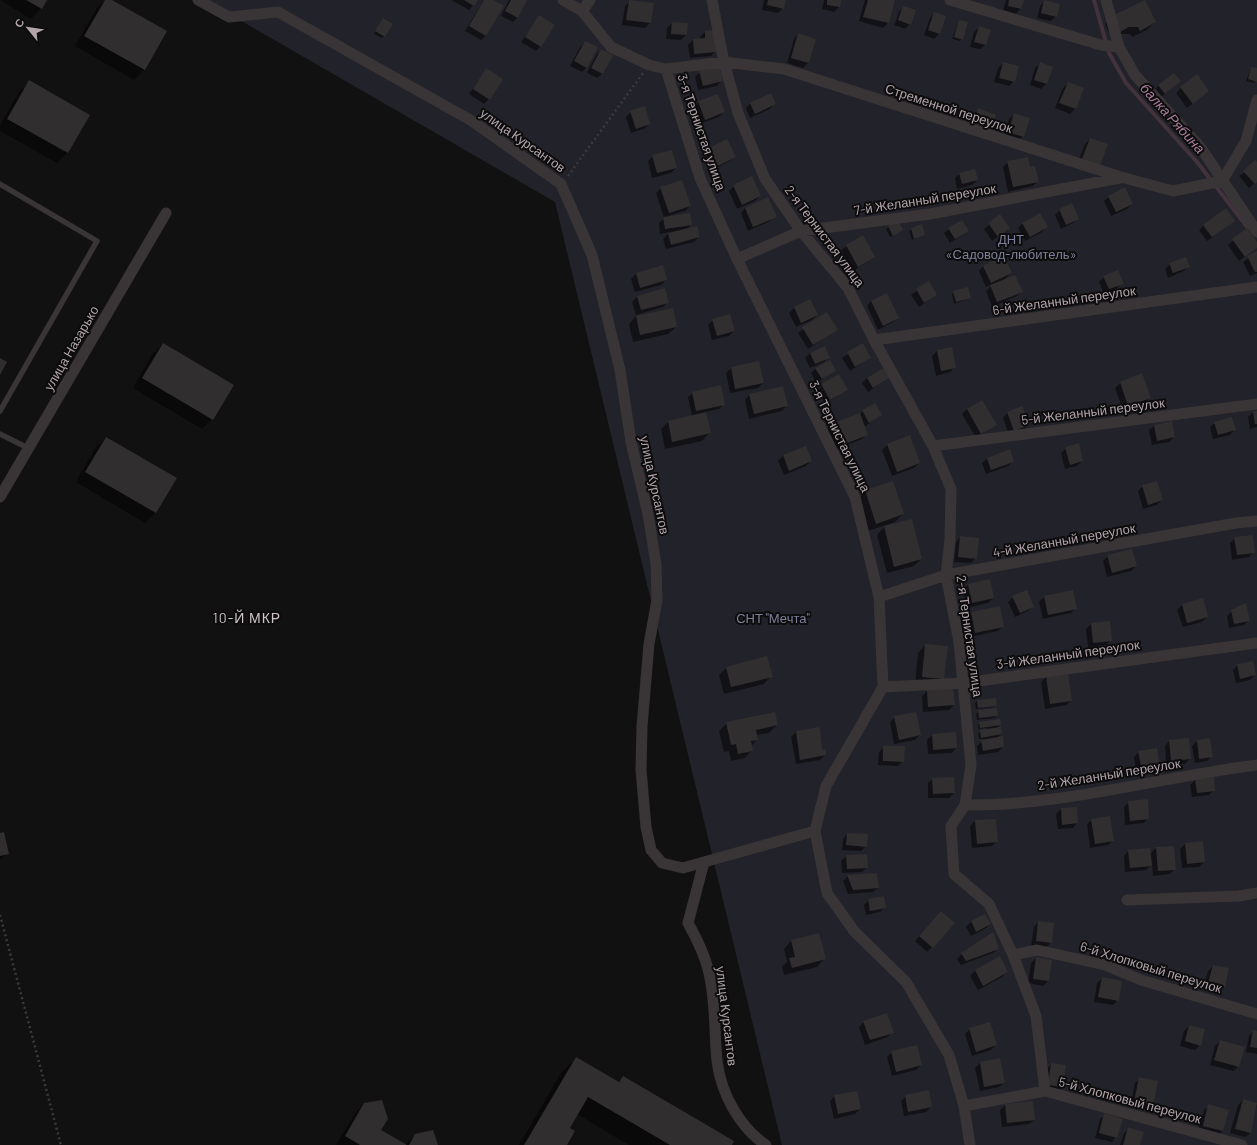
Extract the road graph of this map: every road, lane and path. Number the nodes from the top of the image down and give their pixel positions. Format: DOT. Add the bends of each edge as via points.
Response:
graph roads {
  1 [pos="198,0"];
  2 [pos="563,0"];
  3 [pos="590,0"];
  4 [pos="712,0"];
  5 [pos="950,0"];
  6 [pos="1106,0"];
  7 [pos="582,11"];
  8 [pos="1118,47"];
  9 [pos="724,62"];
  10 [pos="649,65"];
  11 [pos="666,70"];
  12 [pos="1257,100"];
  13 [pos="1121,178"];
  14 [pos="1222,181"];
  15 [pos="0,184"];
  16 [pos="561,184"];
  17 [pos="166,213"];
  18 [pos="801,231"];
  19 [pos="1257,232"];
  20 [pos="737,259"];
  21 [pos="1257,287"];
  22 [pos="874,340"];
  23 [pos="1257,404"];
  24 [pos="0,411"];
  25 [pos="0,434"];
  26 [pos="933,446"];
  27 [pos="28,448"];
  28 [pos="0,497"];
  29 [pos="1257,522"];
  30 [pos="946,575"];
  31 [pos="879,597"];
  32 [pos="1257,643"];
  33 [pos="964,683"];
  34 [pos="883,687"];
  35 [pos="1257,765"];
  36 [pos="965,805"];
  37 [pos="815,831"];
  38 [pos="704,862"];
  39 [pos="1257,893"];
  40 [pos="1126,900"];
  41 [pos="0,915"];
  42 [pos="1013,955"];
  43 [pos="1257,1014"];
  44 [pos="1045,1091"];
  45 [pos="964,1106"];
  46 [pos="60,1145"];
  47 [pos="766,1145"];
  48 [pos="970,1145"];
  49 [pos="1242,1145"];
  1 -- 16 [label="street, улица Курсантов" via="229,17 278,12 472,121"];
  2 -- 7 [label="street, 3-я Тернистая улица"];
  3 -- 7 [label="street"];
  4 -- 9 [label="street, 2-я Тернистая улица"];
  5 -- 8 [label="street" via="1101,45"];
  6 -- 8 [label="street"];
  7 -- 10 [label="street, 3-я Тернистая улица" via="611,47"];
  8 -- 14 [label="street" via="1135,75 1201,148"];
  9 -- 11 [label="street, Стременной переулок"];
  9 -- 13 [label="street, Стременной переулок" via="784,69"];
  9 -- 18 [label="street, 2-я Тернистая улица" via="738,113 765,179"];
  10 -- 11 [label="street, 3-я Тернистая улица"];
  10 -- 16 [label="path"];
  11 -- 20 [label="street, 3-я Тернистая улица" via="700,178"];
  12 -- 14 [label="street" via="1246,141"];
  13 -- 14 [label="street, Стременной переулок" via="1173,190"];
  13 -- 18 [label="street, 7-й Желанный переулок" via="930,214"];
  14 -- 19 [label="street"];
  15 -- 24 [label="lane" via="97,241"];
  16 -- 38 [label="street, улица Курсантов" via="592,255 620,370 631,442 648,514 656,564 657,600 649,644 642,726 641,770 646,827 651,850 662,863 683,868"];
  17 -- 27 [label="street, улица Назарько"];
  18 -- 20 [label="street, 7-й Желанный переулок"];
  18 -- 22 [label="street, 2-я Тернистая улица" via="848,288"];
  20 -- 31 [label="street, 3-я Тернистая улица" via="855,497"];
  21 -- 22 [label="street, 6-й Желанный переулок"];
  22 -- 26 [label="street, 2-я Тернистая улица"];
  23 -- 26 [label="street, 5-й Желанный переулок"];
  25 -- 27 [label="lane"];
  26 -- 30 [label="street, 2-я Тернистая улица" via="951,490"];
  27 -- 28 [label="street, улица Назарько"];
  29 -- 30 [label="street, 4-й Желанный переулок" via="1236,523"];
  30 -- 31 [label="street, 4-й Желанный переулок"];
  30 -- 33 [label="street, 2-я Тернистая улица"];
  31 -- 34 [label="street, 3-я Тернистая улица"];
  32 -- 33 [label="street, 3-й Желанный переулок"];
  33 -- 34 [label="street, 3-й Желанный переулок"];
  33 -- 36 [label="street, 2-я Тернистая улица" via="971,765"];
  34 -- 37 [label="street" via="826,786"];
  35 -- 36 [label="street, 2-й Желанный переулок" via="1051,799"];
  36 -- 42 [label="street, 2-я Тернистая улица" via="951,826 954,874 989,904"];
  37 -- 38 [label="street"];
  37 -- 45 [label="street" via="827,893 854,931 906,982 949,1055"];
  38 -- 47 [label="street, улица Курсантов" via="688,923 699,943 709,973 717,1061 725,1094 740,1119"];
  39 -- 40 [label="street" via="1239,896"];
  41 -- 46 [label="path"];
  42 -- 43 [label="street, 6-й Хлопковый переулок" via="1037,950 1105,965 1141,980"];
  42 -- 44 [label="street, 2-я Тернистая улица" via="1036,1016"];
  44 -- 45 [label="street, 5-й Хлопковый переулок"];
  44 -- 49 [label="street, 5-й Хлопковый переулок"];
  45 -- 48 [label="street"];
}
